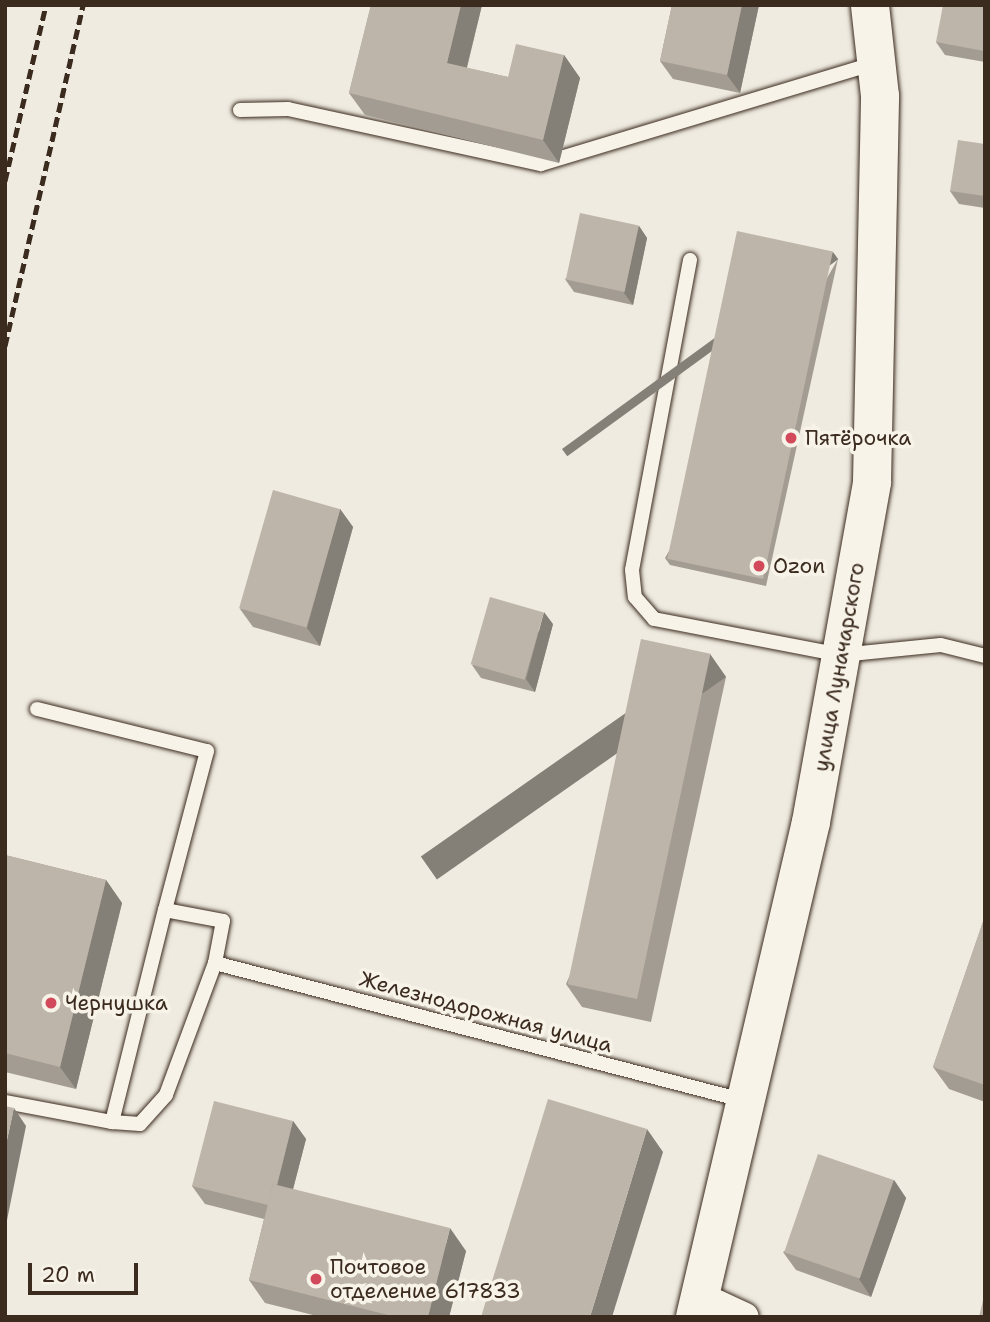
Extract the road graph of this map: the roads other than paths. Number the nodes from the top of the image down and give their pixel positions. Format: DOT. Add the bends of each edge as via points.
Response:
graph roads {
  1 [pos="870,5"];
  2 [pos="876,62"];
  3 [pos="240,110"];
  4 [pos="690,260"];
  5 [pos="841,655"];
  6 [pos="985,656"];
  7 [pos="37,709"];
  8 [pos="165,910"];
  9 [pos="215,963"];
  10 [pos="5,1102"];
  11 [pos="747,1102"];
  12 [pos="112,1122"];
  13 [pos="699,1307"];
  14 [pos="745,1317"];
  1 -- 2 [label="street, улица Луначарского"];
  2 -- 3 [label="lane" via="541,164 288,109"];
  2 -- 5 [label="street, улица Луначарского" via="880,96 872,482"];
  4 -- 5 [label="lane" via="632,570 635,597 654,619"];
  5 -- 6 [label="lane" via="941,645"];
  5 -- 11 [label="street, улица Луначарского" via="811,822"];
  7 -- 8 [label="lane" via="207,751"];
  8 -- 9 [label="lane" via="223,920"];
  8 -- 12 [label="lane"];
  9 -- 11 [label="lane, Железнодорожная улица"];
  9 -- 12 [label="lane" via="166,1095 139,1124"];
  10 -- 12 [label="lane"];
  11 -- 13 [label="street, улица Луначарского"];
  13 -- 14 [label="street"];
}
